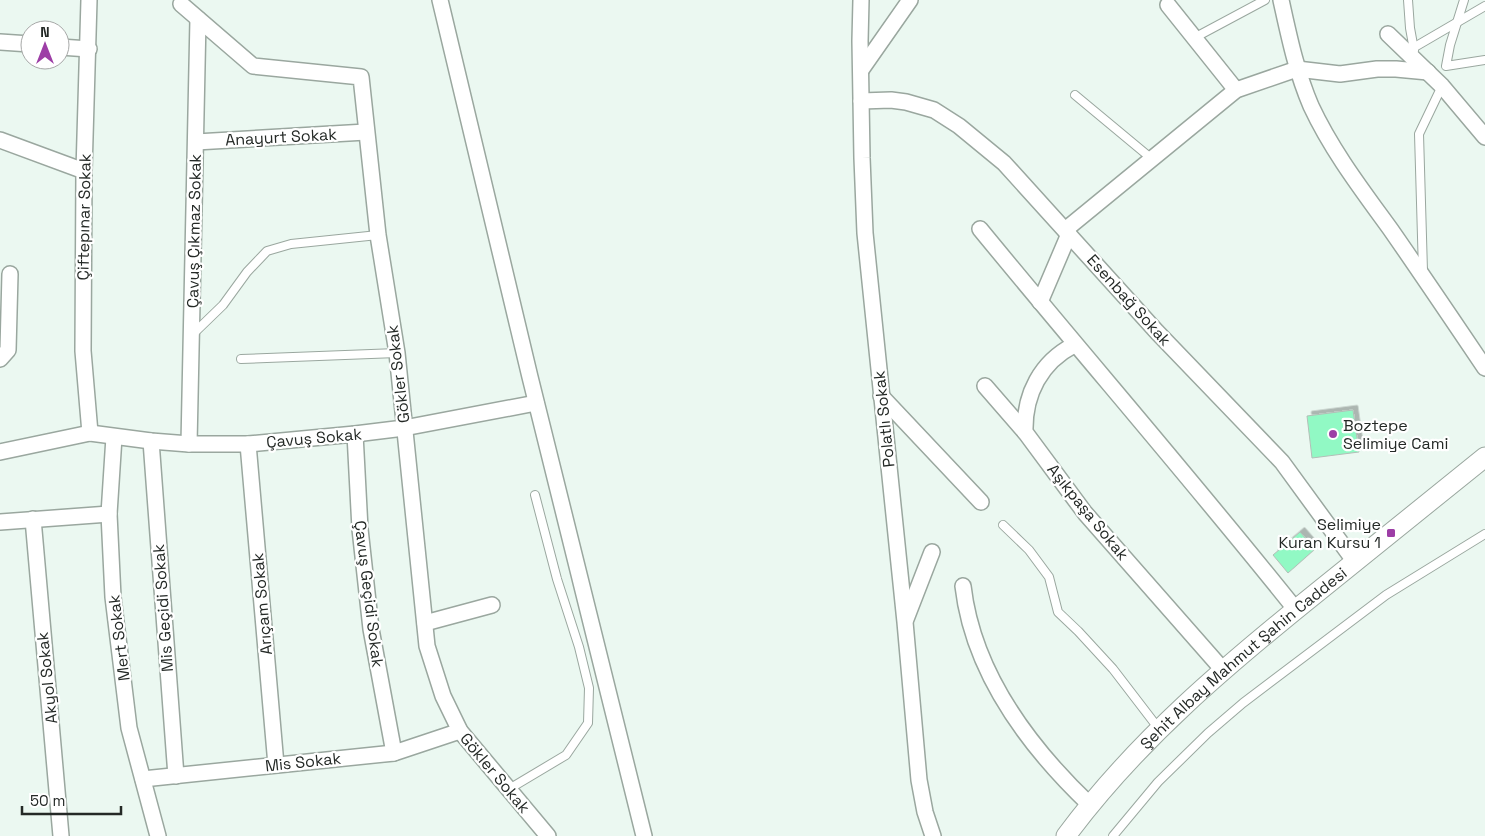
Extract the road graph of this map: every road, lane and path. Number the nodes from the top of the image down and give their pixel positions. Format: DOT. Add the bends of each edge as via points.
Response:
graph roads {
  1 [pos="89,0"];
  2 [pos="440,0"];
  3 [pos="861,0"];
  4 [pos="910,0"];
  5 [pos="1265,0"];
  6 [pos="1281,0"];
  7 [pos="1408,0"];
  8 [pos="1464,0"];
  9 [pos="181,4"];
  10 [pos="1168,5"];
  11 [pos="1485,6"];
  12 [pos="198,19"];
  13 [pos="1457,21"];
  14 [pos="1388,34"];
  15 [pos="1194,38"];
  16 [pos="0,42"];
  17 [pos="20,43"];
  18 [pos="70,48"];
  19 [pos="89,49"];
  20 [pos="1415,53"];
  21 [pos="1485,60"];
  22 [pos="1297,69"];
  23 [pos="861,70"];
  24 [pos="1428,72"];
  25 [pos="1442,86"];
  26 [pos="1236,90"];
  27 [pos="1075,94"];
  28 [pos="862,101"];
  29 [pos="366,132"];
  30 [pos="1485,137"];
  31 [pos="0,140"];
  32 [pos="196,142"];
  33 [pos="1152,159"];
  34 [pos="84,172"];
  35 [pos="980,229"];
  36 [pos="1067,232"];
  37 [pos="378,235"];
  38 [pos="10,274"];
  39 [pos="1423,276"];
  40 [pos="1040,302"];
  41 [pos="192,335"];
  42 [pos="1074,345"];
  43 [pos="397,353"];
  44 [pos="0,359"];
  45 [pos="241,359"];
  46 [pos="1485,368"];
  47 [pos="984,386"];
  48 [pos="882,396"];
  49 [pos="536,402"];
  50 [pos="404,428"];
  51 [pos="1025,432"];
  52 [pos="90,433"];
  53 [pos="354,434"];
  54 [pos="114,436"];
  55 [pos="151,441"];
  56 [pos="189,444"];
  57 [pos="248,444"];
  58 [pos="0,452"];
  59 [pos="1485,457"];
  60 [pos="535,495"];
  61 [pos="981,502"];
  62 [pos="109,514"];
  63 [pos="32,519"];
  64 [pos="0,522"];
  65 [pos="1003,526"];
  66 [pos="1485,534"];
  67 [pos="932,552"];
  68 [pos="1356,562"];
  69 [pos="963,586"];
  70 [pos="492,606"];
  71 [pos="1296,610"];
  72 [pos="905,622"];
  73 [pos="425,623"];
  74 [pos="1223,670"];
  75 [pos="1159,730"];
  76 [pos="460,731"];
  77 [pos="394,753"];
  78 [pos="276,765"];
  79 [pos="176,776"];
  80 [pos="143,779"];
  81 [pos="509,790"];
  82 [pos="1090,805"];
  83 [pos="61,836"];
  84 [pos="158,836"];
  85 [pos="548,836"];
  86 [pos="644,836"];
  87 [pos="933,836"];
  88 [pos="1066,836"];
  89 [pos="1113,836"];
  1 -- 19 [label="street, Çiftepınar Sokak"];
  2 -- 49 [label="street"];
  3 -- 23 [label="street, Polatlı Sokak"];
  4 -- 23 [label="street"];
  5 -- 15 [label="lane"];
  6 -- 22 [label="street"];
  7 -- 20 [label="lane"];
  8 -- 13 [label="lane"];
  9 -- 12 [label="street, Gökler Sokak"];
  10 -- 15 [label="street"];
  11 -- 13 [label="lane"];
  12 -- 29 [label="street, Gökler Sokak" via="253,66 360,77"];
  12 -- 32 [label="street, Çavuş Çıkmaz Sokak"];
  13 -- 20 [label="lane"];
  13 -- 21 [label="lane" via="1446,66"];
  14 -- 20 [label="street"];
  15 -- 26 [label="street"];
  16 -- 17 [label="street"];
  18 -- 19 [label="street"];
  19 -- 34 [label="street, Çiftepınar Sokak"];
  20 -- 24 [label="street"];
  22 -- 24 [label="street" via="1340,74 1377,69"];
  22 -- 26 [label="street"];
  22 -- 39 [label="street" via="1310,104 1334,150"];
  23 -- 28 [label="street, Polatlı Sokak"];
  24 -- 25 [label="street"];
  25 -- 30 [label="street"];
  25 -- 39 [label="lane" via="1419,134"];
  26 -- 33 [label="street"];
  27 -- 33 [label="lane"];
  28 -- 36 [label="street, Esenbağ Sokak" via="906,102 934,110 947,118 1004,162"];
  28 -- 48 [label="street, Polatlı Sokak" via="865,233"];
  29 -- 32 [label="street, Anayurt Sokak"];
  29 -- 37 [label="street, Gökler Sokak"];
  31 -- 34 [label="street"];
  32 -- 41 [label="street, Çavuş Çıkmaz Sokak"];
  33 -- 36 [label="street"];
  34 -- 52 [label="street, Çiftepınar Sokak" via="83,351"];
  35 -- 40 [label="street"];
  36 -- 40 [label="street"];
  36 -- 68 [label="street, Esenbağ Sokak" via="1157,332 1282,462"];
  37 -- 41 [label="lane" via="291,244 267,252 247,272 223,305"];
  37 -- 43 [label="street, Gökler Sokak"];
  38 -- 44 [label="street" via="8,350"];
  39 -- 46 [label="street"];
  40 -- 42 [label="street"];
  41 -- 56 [label="street, Çavuş Çıkmaz Sokak"];
  42 -- 51 [label="street" via="1054,357 1039,375 1027,404"];
  42 -- 71 [label="street" via="1178,465"];
  43 -- 45 [label="lane"];
  43 -- 50 [label="street, Gökler Sokak"];
  47 -- 51 [label="street, Aşıkpaşa Sokak"];
  48 -- 61 [label="street"];
  48 -- 72 [label="street, Polatlı Sokak"];
  49 -- 50 [label="street, Çavuş Sokak"];
  49 -- 86 [label="street"];
  50 -- 53 [label="street, Çavuş Sokak"];
  50 -- 73 [label="street, Gökler Sokak"];
  51 -- 74 [label="street, Aşıkpaşa Sokak" via="1085,513"];
  52 -- 54 [label="street, Çavuş Sokak"];
  52 -- 58 [label="street, Çavuş Sokak"];
  53 -- 57 [label="street, Çavuş Sokak"];
  53 -- 77 [label="street, Çavuş Geçidi Sokak" via="371,629"];
  54 -- 55 [label="street, Çavuş Sokak"];
  54 -- 62 [label="street, Mert Sokak"];
  55 -- 56 [label="street, Çavuş Sokak"];
  55 -- 79 [label="street, Mis Geçidi Sokak"];
  56 -- 57 [label="street, Çavuş Sokak"];
  57 -- 78 [label="street, Arıçam Sokak"];
  59 -- 68 [label="street, Şehit Albay Mahmut Şahin Caddesi"];
  60 -- 81 [label="lane" via="589,688 588,723 566,756"];
  62 -- 63 [label="street"];
  62 -- 80 [label="street, Mert Sokak" via="113,597 130,728"];
  63 -- 64 [label="street"];
  63 -- 83 [label="street, Akyol Sokak"];
  65 -- 75 [label="lane" via="1029,550 1049,577 1058,612 1108,663"];
  66 -- 89 [label="lane" via="1386,595 1243,703 1158,782"];
  67 -- 72 [label="street"];
  68 -- 71 [label="street, Şehit Albay Mahmut Şahin Caddesi"];
  69 -- 82 [label="street" via="972,633 996,686 1034,746"];
  70 -- 73 [label="street"];
  71 -- 74 [label="street, Şehit Albay Mahmut Şahin Caddesi"];
  72 -- 87 [label="street, Polatlı Sokak" via="919,780"];
  73 -- 76 [label="street, Gökler Sokak" via="427,646 437,679"];
  74 -- 75 [label="street, Şehit Albay Mahmut Şahin Caddesi"];
  75 -- 82 [label="street, Şehit Albay Mahmut Şahin Caddesi"];
  76 -- 77 [label="street, Mis Sokak"];
  76 -- 81 [label="street, Gökler Sokak"];
  77 -- 78 [label="street, Mis Sokak"];
  78 -- 79 [label="street, Mis Sokak"];
  79 -- 80 [label="street, Mis Sokak"];
  80 -- 84 [label="street, Mert Sokak"];
  81 -- 85 [label="street, Gökler Sokak"];
  82 -- 88 [label="street, Şehit Albay Mahmut Şahin Caddesi"];
}
